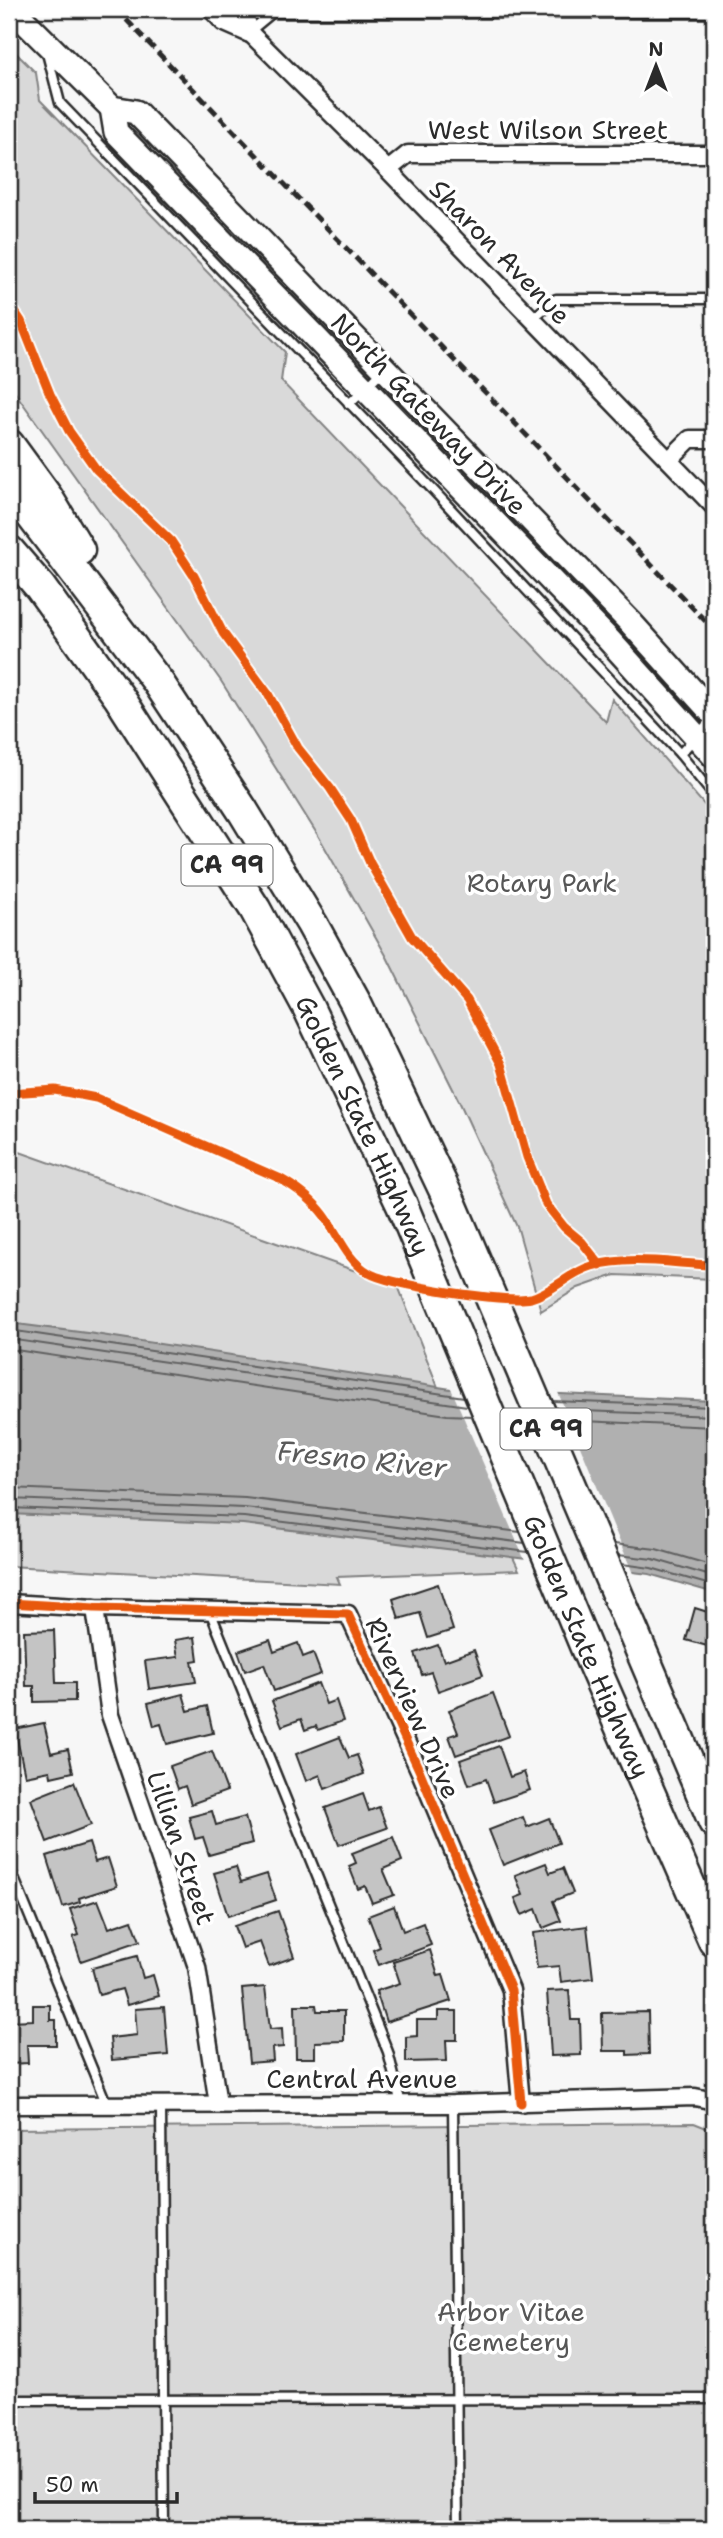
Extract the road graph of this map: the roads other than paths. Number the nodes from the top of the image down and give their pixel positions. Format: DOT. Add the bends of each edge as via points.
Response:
graph roads {
  1 [pos="12,9"];
  2 [pos="213,9"];
  3 [pos="241,9"];
  4 [pos="714,13"];
  5 [pos="248,32"];
  6 [pos="45,43"];
  7 [pos="112,108"];
  8 [pos="714,155"];
  9 [pos="387,170"];
  10 [pos="714,299"];
  11 [pos="531,321"];
  12 [pos="385,369"];
  13 [pos="357,396"];
  14 [pos="714,439"];
  15 [pos="9,445"];
  16 [pos="669,460"];
  17 [pos="9,486"];
  18 [pos="714,507"];
  19 [pos="9,551"];
  20 [pos="158,682"];
  21 [pos="714,716"];
  22 [pos="697,737"];
  23 [pos="680,754"];
  24 [pos="714,756"];
  25 [pos="714,796"];
  26 [pos="9,1603"];
  27 [pos="95,1608"];
  28 [pos="209,1611"];
  29 [pos="714,1822"];
  30 [pos="9,1866"];
  31 [pos="714,1941"];
  32 [pos="714,2101"];
  33 [pos="521,2103"];
  34 [pos="218,2104"];
  35 [pos="401,2104"];
  36 [pos="453,2104"];
  37 [pos="9,2105"];
  38 [pos="107,2105"];
  39 [pos="161,2105"];
  40 [pos="456,2399"];
  41 [pos="714,2399"];
  42 [pos="9,2400"];
  43 [pos="163,2400"];
  44 [pos="164,2529"];
  45 [pos="458,2529"];
  1 -- 6 [label="main road, North Gateway Drive"];
  2 -- 5 [label="street" via="224,21"];
  3 -- 5 [label="street"];
  4 -- 5 [label="lane" via="272,13"];
  5 -- 9 [label="street, Sharon Avenue"];
  6 -- 7 [label="main road, North Gateway Drive"];
  6 -- 13 [label="lane" via="60,103"];
  7 -- 12 [label="main road, North Gateway Drive" via="136,112"];
  7 -- 13 [label="main road, North Gateway Drive" via="116,132"];
  8 -- 9 [label="street, West Wilson Street" via="408,154"];
  9 -- 11 [label="street, Sharon Avenue"];
  10 -- 11 [label="lane" via="556,299"];
  11 -- 16 [label="street, Sharon Avenue"];
  12 -- 13 [label="lane"];
  12 -- 21 [label="main road, North Gateway Drive" via="630,622"];
  13 -- 22 [label="main road, North Gateway Drive" via="609,640"];
  13 -- 23 [label="lane"];
  14 -- 16 [label="street" via="690,439"];
  15 -- 20 [label="highway" via="47,497"];
  16 -- 18 [label="street, Sharon Avenue"];
  17 -- 20 [label="highway, Golden State Highway / CA 99"];
  19 -- 31 [label="highway, Golden State Highway / CA 99" via="119,698 255,909 308,1007 402,1205"];
  20 -- 29 [label="highway, Golden State Highway / CA 99" via="313,923 390,1073 452,1206"];
  21 -- 22 [label="lane"];
  22 -- 23 [label="lane"];
  22 -- 24 [label="main road, North Gateway Drive"];
  23 -- 25 [label="lane"];
  26 -- 27 [label="street, Riverview Drive"];
  27 -- 28 [label="street, Riverview Drive"];
  27 -- 34 [label="street, Lillian Street" via="110,1715 197,1967"];
  28 -- 33 [label="street, Riverview Drive" via="348,1614 511,1990"];
  28 -- 35 [label="lane" via="388,2052"];
  30 -- 38 [label="lane"];
  32 -- 33 [label="street, Central Avenue" via="695,2097"];
  33 -- 36 [label="street, Central Avenue"];
  34 -- 35 [label="street, Central Avenue"];
  34 -- 39 [label="street, Central Avenue"];
  35 -- 36 [label="street, Central Avenue"];
  36 -- 40 [label="lane"];
  37 -- 38 [label="street, Central Avenue"];
  38 -- 39 [label="street, Central Avenue"];
  39 -- 43 [label="lane"];
  40 -- 41 [label="lane"];
  40 -- 43 [label="lane"];
  40 -- 45 [label="lane"];
  42 -- 43 [label="lane"];
  43 -- 44 [label="lane"];
}
